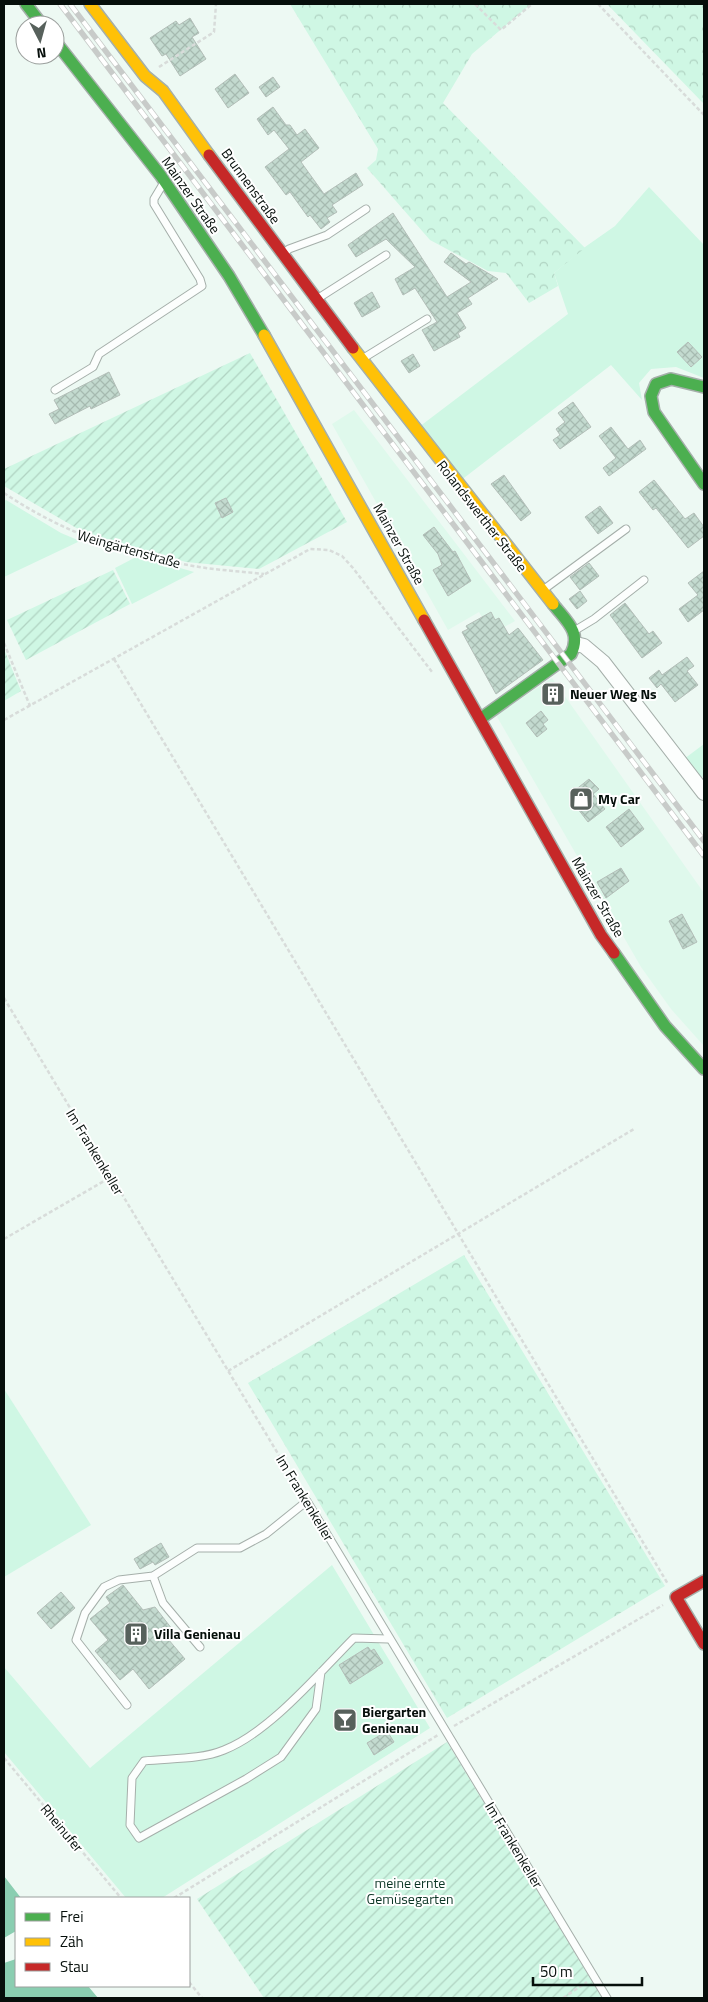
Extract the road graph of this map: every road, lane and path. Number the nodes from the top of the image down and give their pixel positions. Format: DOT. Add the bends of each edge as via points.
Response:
graph roads {
  1 [pos="26,4"];
  2 [pos="90,4"];
  3 [pos="216,4"];
  4 [pos="475,4"];
  5 [pos="532,4"];
  6 [pos="598,4"];
  7 [pos="34,15"];
  8 [pos="65,54"];
  9 [pos="145,76"];
  10 [pos="704,115"];
  11 [pos="165,182"];
  12 [pos="366,209"];
  13 [pos="282,254"];
  14 [pos="386,255"];
  15 [pos="317,300"];
  16 [pos="427,319"];
  17 [pos="362,359"];
  18 [pos="704,387"];
  19 [pos="54,390"];
  20 [pos="384,390"];
  21 [pos="704,484"];
  22 [pos="4,492"];
  23 [pos="626,529"];
  24 [pos="265,574"];
  25 [pos="644,580"];
  26 [pos="540,591"];
  27 [pos="575,637"];
  28 [pos="4,643"];
  29 [pos="114,659"];
  30 [pos="434,675"];
  31 [pos="30,706"];
  32 [pos="480,719"];
  33 [pos="4,720"];
  34 [pos="704,793"];
  35 [pos="4,998"];
  36 [pos="704,1069"];
  37 [pos="634,1128"];
  38 [pos="111,1177"];
  39 [pos="459,1233"];
  40 [pos="4,1239"];
  41 [pos="228,1371"];
  42 [pos="307,1501"];
  43 [pos="153,1576"];
  44 [pos="704,1581"];
  45 [pos="676,1597"];
  46 [pos="388,1639"];
  47 [pos="704,1644"];
  48 [pos="200,1647"];
  49 [pos="321,1672"];
  50 [pos="127,1705"];
  51 [pos="446,1731"];
  52 [pos="4,1758"];
  53 [pos="120,1897"];
  54 [pos="176,1897"];
  55 [pos="594,1978"];
  56 [pos="190,1983"];
  57 [pos="202,1998"];
  58 [pos="563,1998"];
  59 [pos="606,1998"];
  1 -- 7 [label="main road"];
  2 -- 9 [label="main road, Brunnenstraße"];
  3 -- 9 [label="path" via="214,32"];
  4 -- 5 [label="path" via="501,30"];
  6 -- 10 [label="path"];
  8 -- 11 [label="main road, Mainzer Straße"];
  9 -- 13 [label="main road, Brunnenstraße" via="163,91"];
  11 -- 19 [label="lane" via="156,194 154,204 202,286 99,354 93,367"];
  11 -- 32 [label="main road, Mainzer Straße" via="229,276"];
  12 -- 13 [label="lane" via="328,235"];
  13 -- 15 [label="main road, Brunnenstraße"];
  14 -- 15 [label="lane"];
  15 -- 17 [label="main road, Brunnenstraße"];
  16 -- 17 [label="lane"];
  17 -- 20 [label="main road, Brunnenstraße"];
  18 -- 21 [label="main road" via="671,379 656,384 652,396 654,412"];
  20 -- 26 [label="main road, Rolandswerther Straße"];
  22 -- 24 [label="path, Weingärtenstraße" via="60,526 89,539 181,564"];
  23 -- 26 [label="lane"];
  24 -- 29 [label="path"];
  24 -- 30 [label="path" via="310,549 335,552 353,568"];
  25 -- 27 [label="lane"];
  26 -- 27 [label="main road, Rolandswerther Straße"];
  27 -- 32 [label="main road" via="571,654"];
  27 -- 34 [label="street, Rolandswerther Straße" via="603,662"];
  28 -- 31 [label="path"];
  29 -- 31 [label="path"];
  29 -- 39 [label="path"];
  31 -- 33 [label="path"];
  32 -- 36 [label="main road, Mainzer Straße" via="602,935 665,1026"];
  35 -- 38 [label="path, Im Frankenkeller"];
  37 -- 39 [label="path"];
  38 -- 40 [label="path"];
  38 -- 41 [label="path, Im Frankenkeller"];
  39 -- 41 [label="path"];
  39 -- 45 [label="path"];
  41 -- 42 [label="path, Im Frankenkeller"];
  42 -- 43 [label="lane" via="266,1534 240,1548 197,1548"];
  42 -- 46 [label="lane, Im Frankenkeller"];
  43 -- 48 [label="lane" via="163,1603"];
  43 -- 50 [label="lane" via="120,1580 104,1587 85,1613 76,1640"];
  44 -- 45 [label="main road"];
  45 -- 47 [label="main road"];
  45 -- 51 [label="path"];
  46 -- 49 [label="lane" via="354,1638"];
  46 -- 51 [label="lane, Im Frankenkeller"];
  49 -- 49 [label="lane" via="316,1709 281,1757 139,1838 130,1825 132,1778 144,1761 223,1751 256,1732"];
  51 -- 54 [label="path"];
  51 -- 55 [label="lane, Im Frankenkeller"];
  52 -- 53 [label="path, Rheinufer"];
  55 -- 58 [label="path"];
  55 -- 59 [label="lane, Im Frankenkeller"];
  56 -- 57 [label="path"];
}
